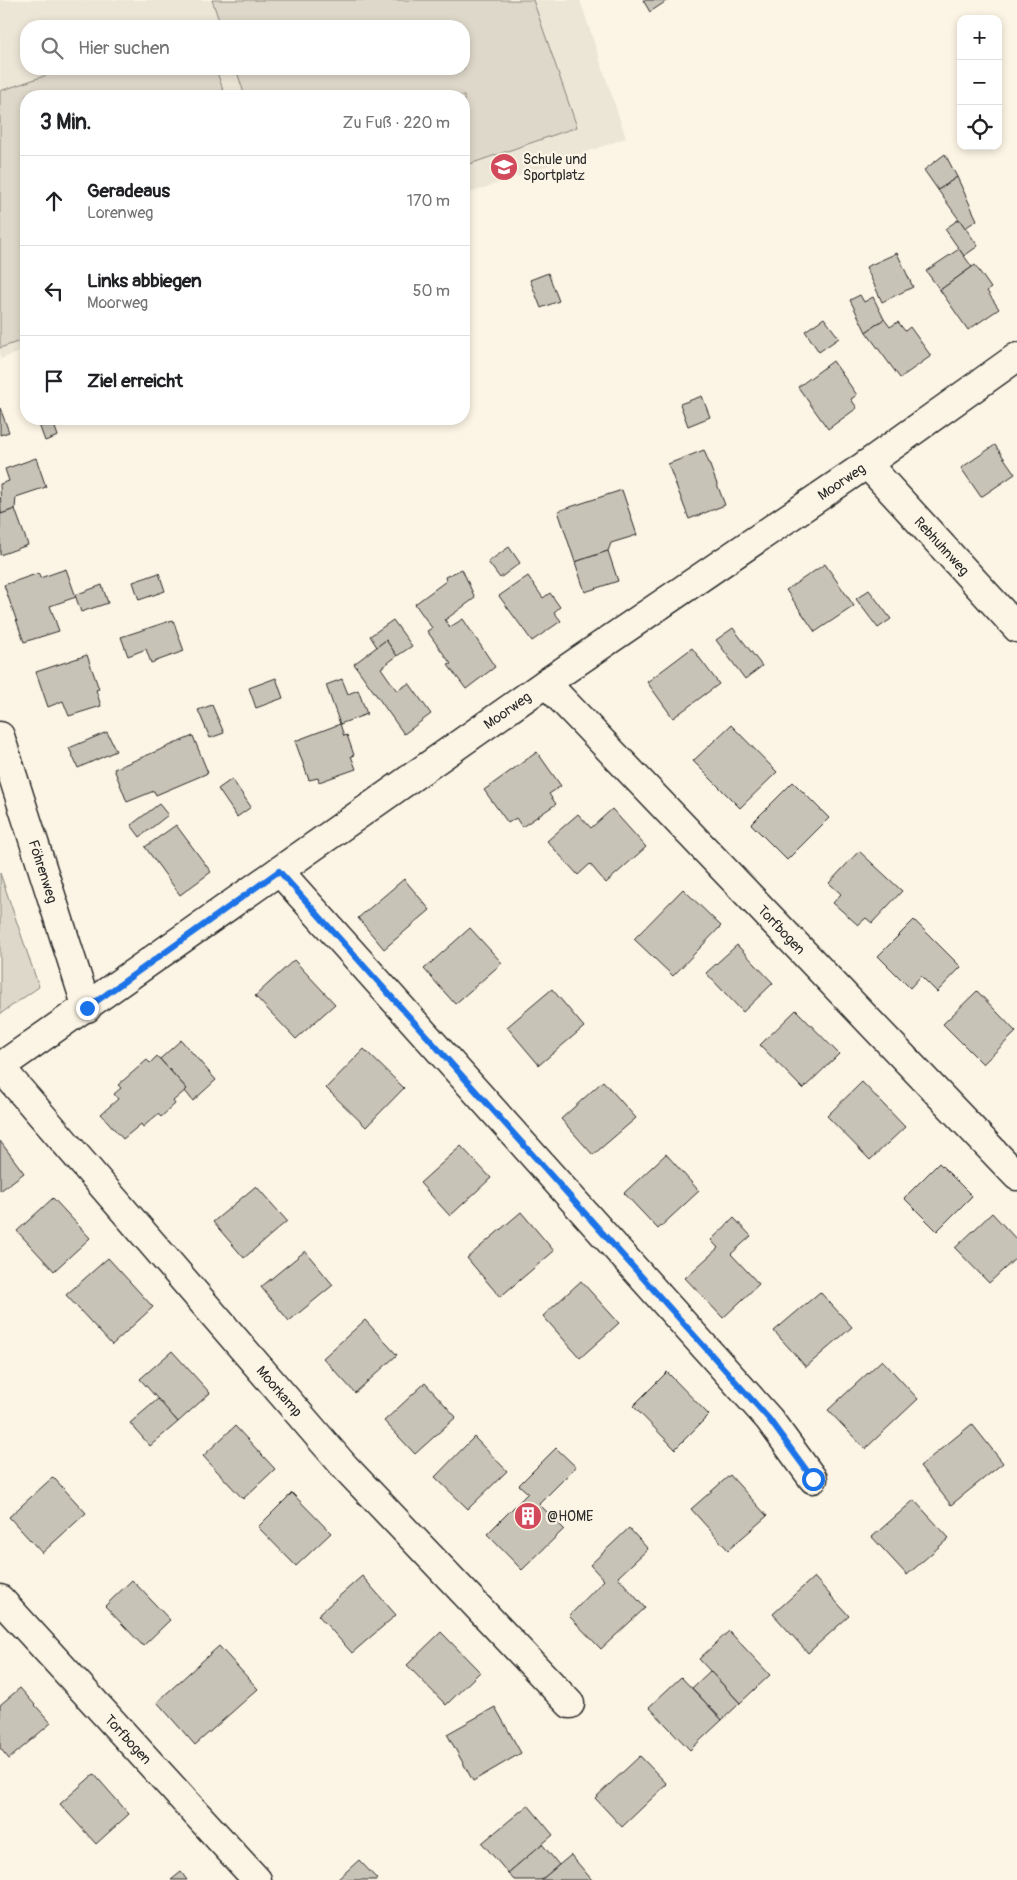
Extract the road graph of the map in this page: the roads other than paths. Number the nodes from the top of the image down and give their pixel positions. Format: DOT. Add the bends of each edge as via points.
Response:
graph roads {
  1 [pos="1017,357"];
  2 [pos="867,464"];
  3 [pos="1017,628"];
  4 [pos="546,683"];
  5 [pos="0,736"];
  6 [pos="279,871"];
  7 [pos="87,1008"];
  8 [pos="0,1067"];
  9 [pos="1017,1176"];
  10 [pos="813,1479"];
  11 [pos="0,1600"];
  12 [pos="570,1704"];
  13 [pos="257,1880"];
  1 -- 2 [label="street, Moorweg"];
  2 -- 3 [label="street, Rebhuhnweg"];
  2 -- 4 [label="street, Moorweg"];
  4 -- 6 [label="street, Moorweg"];
  4 -- 9 [label="street, Torfbogen"];
  5 -- 7 [label="street, Föhrenweg"];
  6 -- 7 [label="street, Moorweg"];
  6 -- 10 [label="street" via="769,1419"];
  7 -- 8 [label="street, Moorweg"];
  8 -- 12 [label="street, Moorkamp" via="345,1467"];
  11 -- 13 [label="street, Torfbogen"];
}
